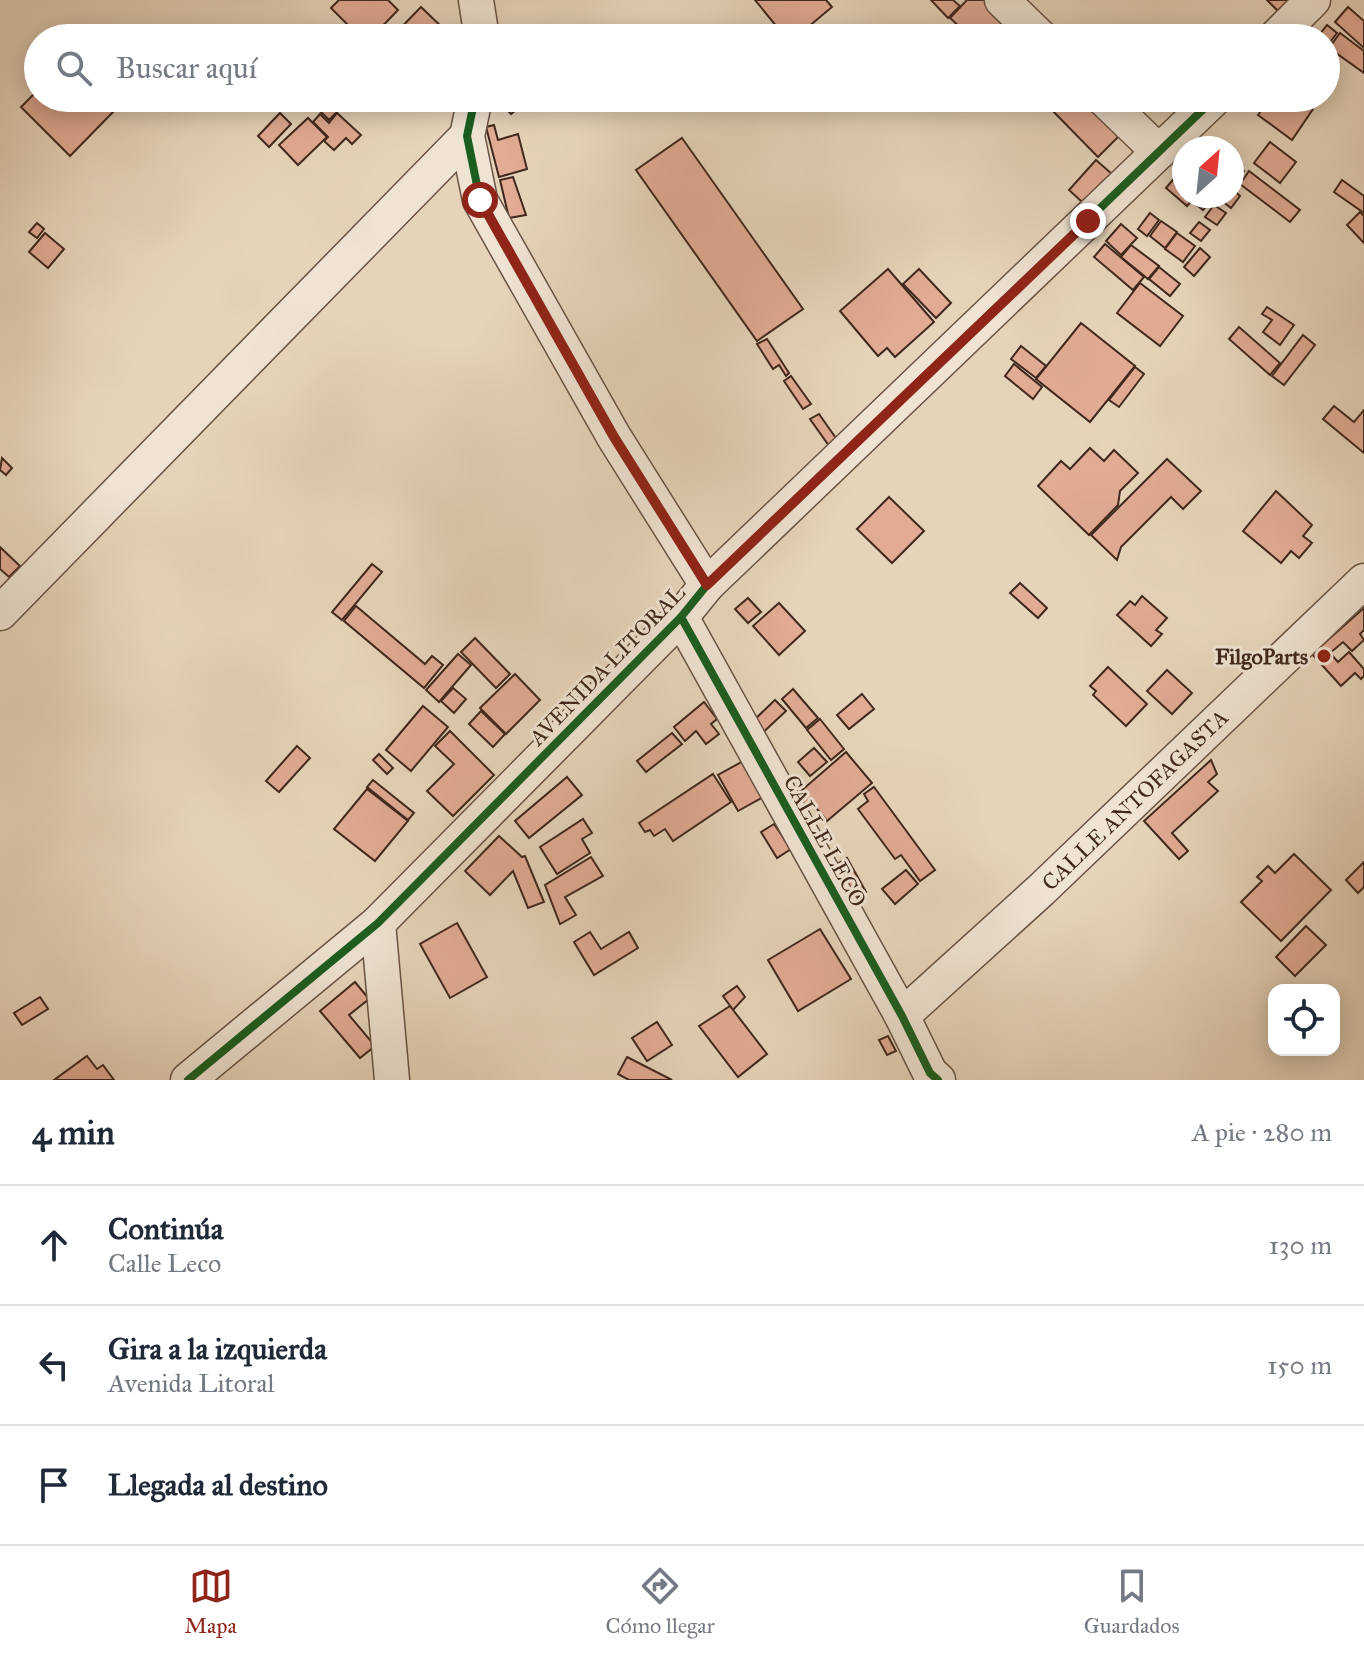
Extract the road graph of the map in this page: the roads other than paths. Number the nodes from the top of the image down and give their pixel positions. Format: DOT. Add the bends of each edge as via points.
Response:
graph roads {
  1 [pos="476,0"];
  2 [pos="1002,0"];
  3 [pos="1313,0"];
  4 [pos="480,24"];
  5 [pos="1027,24"];
  6 [pos="1289,24"];
  7 [pos="472,112"];
  8 [pos="1118,112"];
  9 [pos="1200,112"];
  10 [pos="467,136"];
  11 [pos="1159,152"];
  12 [pos="1364,581"];
  13 [pos="707,585"];
  14 [pos="0,613"];
  15 [pos="681,617"];
  16 [pos="378,923"];
  17 [pos="902,1016"];
  18 [pos="188,1080"];
  19 [pos="392,1080"];
  20 [pos="938,1080"];
  1 -- 4 [label="street"];
  2 -- 5 [label="street"];
  3 -- 6 [label="street"];
  7 -- 10 [label="street"];
  8 -- 11 [label="street"];
  9 -- 11 [label="street, AVENIDA LITORAL"];
  10 -- 13 [label="street" via="480,200 614,437"];
  10 -- 14 [label="street"];
  11 -- 13 [label="street, AVENIDA LITORAL"];
  12 -- 17 [label="street, CALLE ANTOFAGASTA"];
  13 -- 15 [label="street, AVENIDA LITORAL"];
  15 -- 16 [label="street, AVENIDA LITORAL"];
  15 -- 17 [label="street, CALLE LECO"];
  16 -- 18 [label="street, AVENIDA LITORAL"];
  16 -- 19 [label="street"];
  17 -- 20 [label="street, CALLE LECO"];
}
